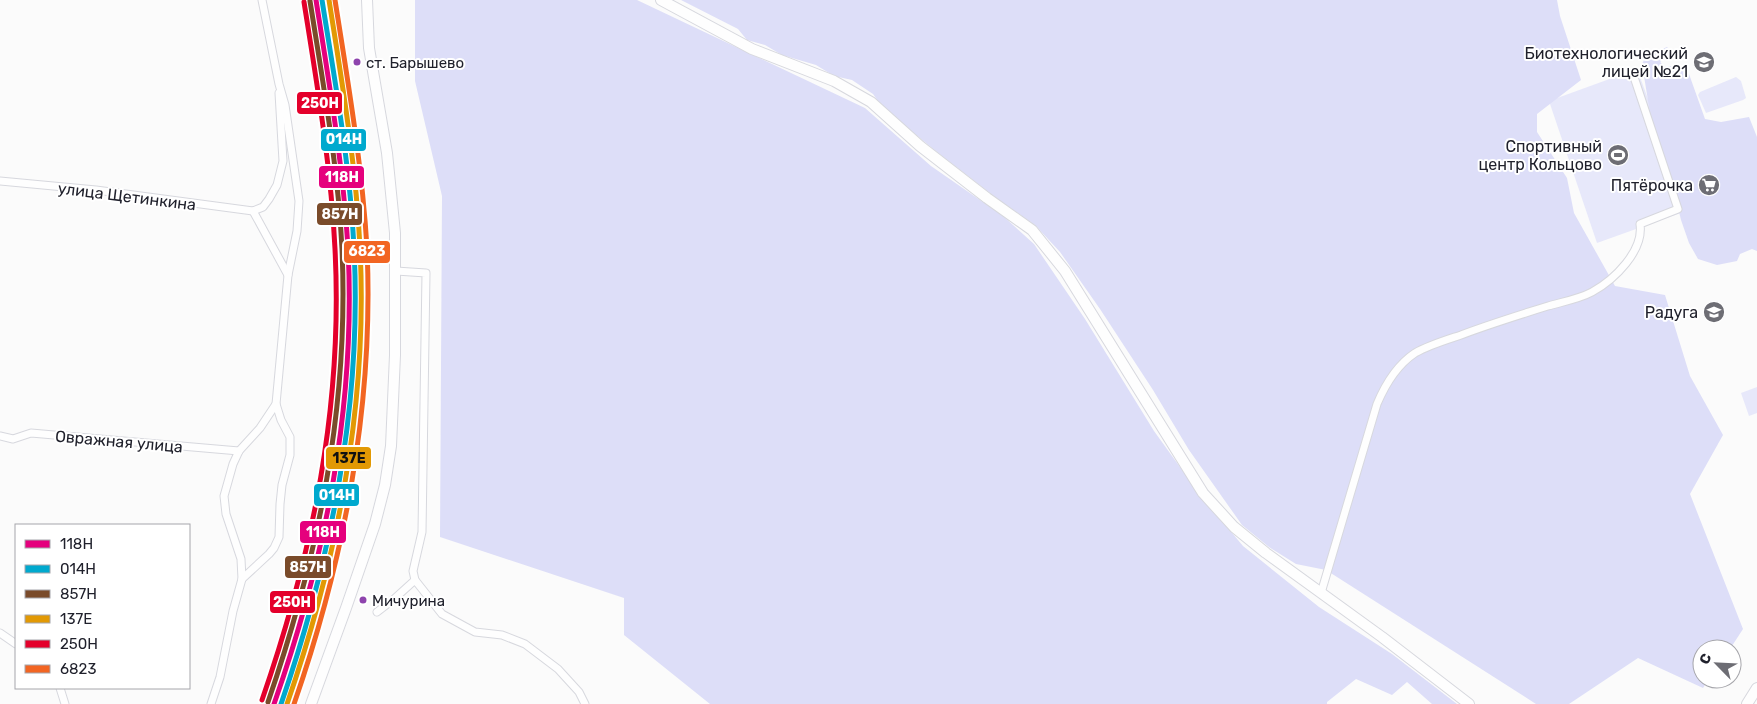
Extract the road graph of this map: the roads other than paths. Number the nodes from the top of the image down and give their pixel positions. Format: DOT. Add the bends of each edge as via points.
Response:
graph roads {
  1 [pos="262,0"];
  2 [pos="367,0"];
  3 [pos="661,0"];
  4 [pos="1635,80"];
  5 [pos="279,84"];
  6 [pos="0,181"];
  7 [pos="253,211"];
  8 [pos="396,271"];
  9 [pos="288,275"];
  10 [pos="276,404"];
  11 [pos="0,436"];
  12 [pos="239,451"];
  13 [pos="242,579"];
  14 [pos="415,580"];
  15 [pos="1321,594"];
  16 [pos="377,612"];
  17 [pos="0,633"];
  18 [pos="15,643"];
  19 [pos="1757,688"];
  20 [pos="60,689"];
  21 [pos="313,701"];
  22 [pos="65,704"];
  23 [pos="211,704"];
  24 [pos="585,704"];
  25 [pos="1469,704"];
  26 [pos="1748,704"];
  1 -- 5 [label="street"];
  2 -- 8 [label="main road" via="369,48 388,162"];
  3 -- 15 [label="main road" via="752,49 834,81 871,102 920,146 1032,230 1064,271 1204,493 1234,527"];
  4 -- 15 [label="street" via="1678,209 1640,224 1634,253 1614,276 1591,293 1438,343 1414,354 1398,369 1377,404"];
  5 -- 7 [label="street" via="283,161 277,185 269,199 263,208"];
  5 -- 9 [label="street" via="299,201"];
  6 -- 7 [label="street, улица Щетинкина"];
  7 -- 9 [label="street"];
  8 -- 14 [label="street" via="426,272 422,532"];
  8 -- 21 [label="main road" via="391,446 385,485 369,543"];
  9 -- 10 [label="street"];
  10 -- 12 [label="street"];
  10 -- 13 [label="street" via="290,437 290,455 282,485 279,537 269,554"];
  11 -- 12 [label="street, Овражная улица" via="13,438 31,433"];
  12 -- 13 [label="street" via="224,496 226,514 241,559"];
  13 -- 23 [label="street"];
  14 -- 16 [label="street"];
  14 -- 24 [label="street" via="442,614 474,632 502,635 525,644 558,669 579,692"];
  15 -- 25 [label="main road"];
  17 -- 18 [label="street"];
  19 -- 26 [label="main road"];
  20 -- 22 [label="street"];
}
